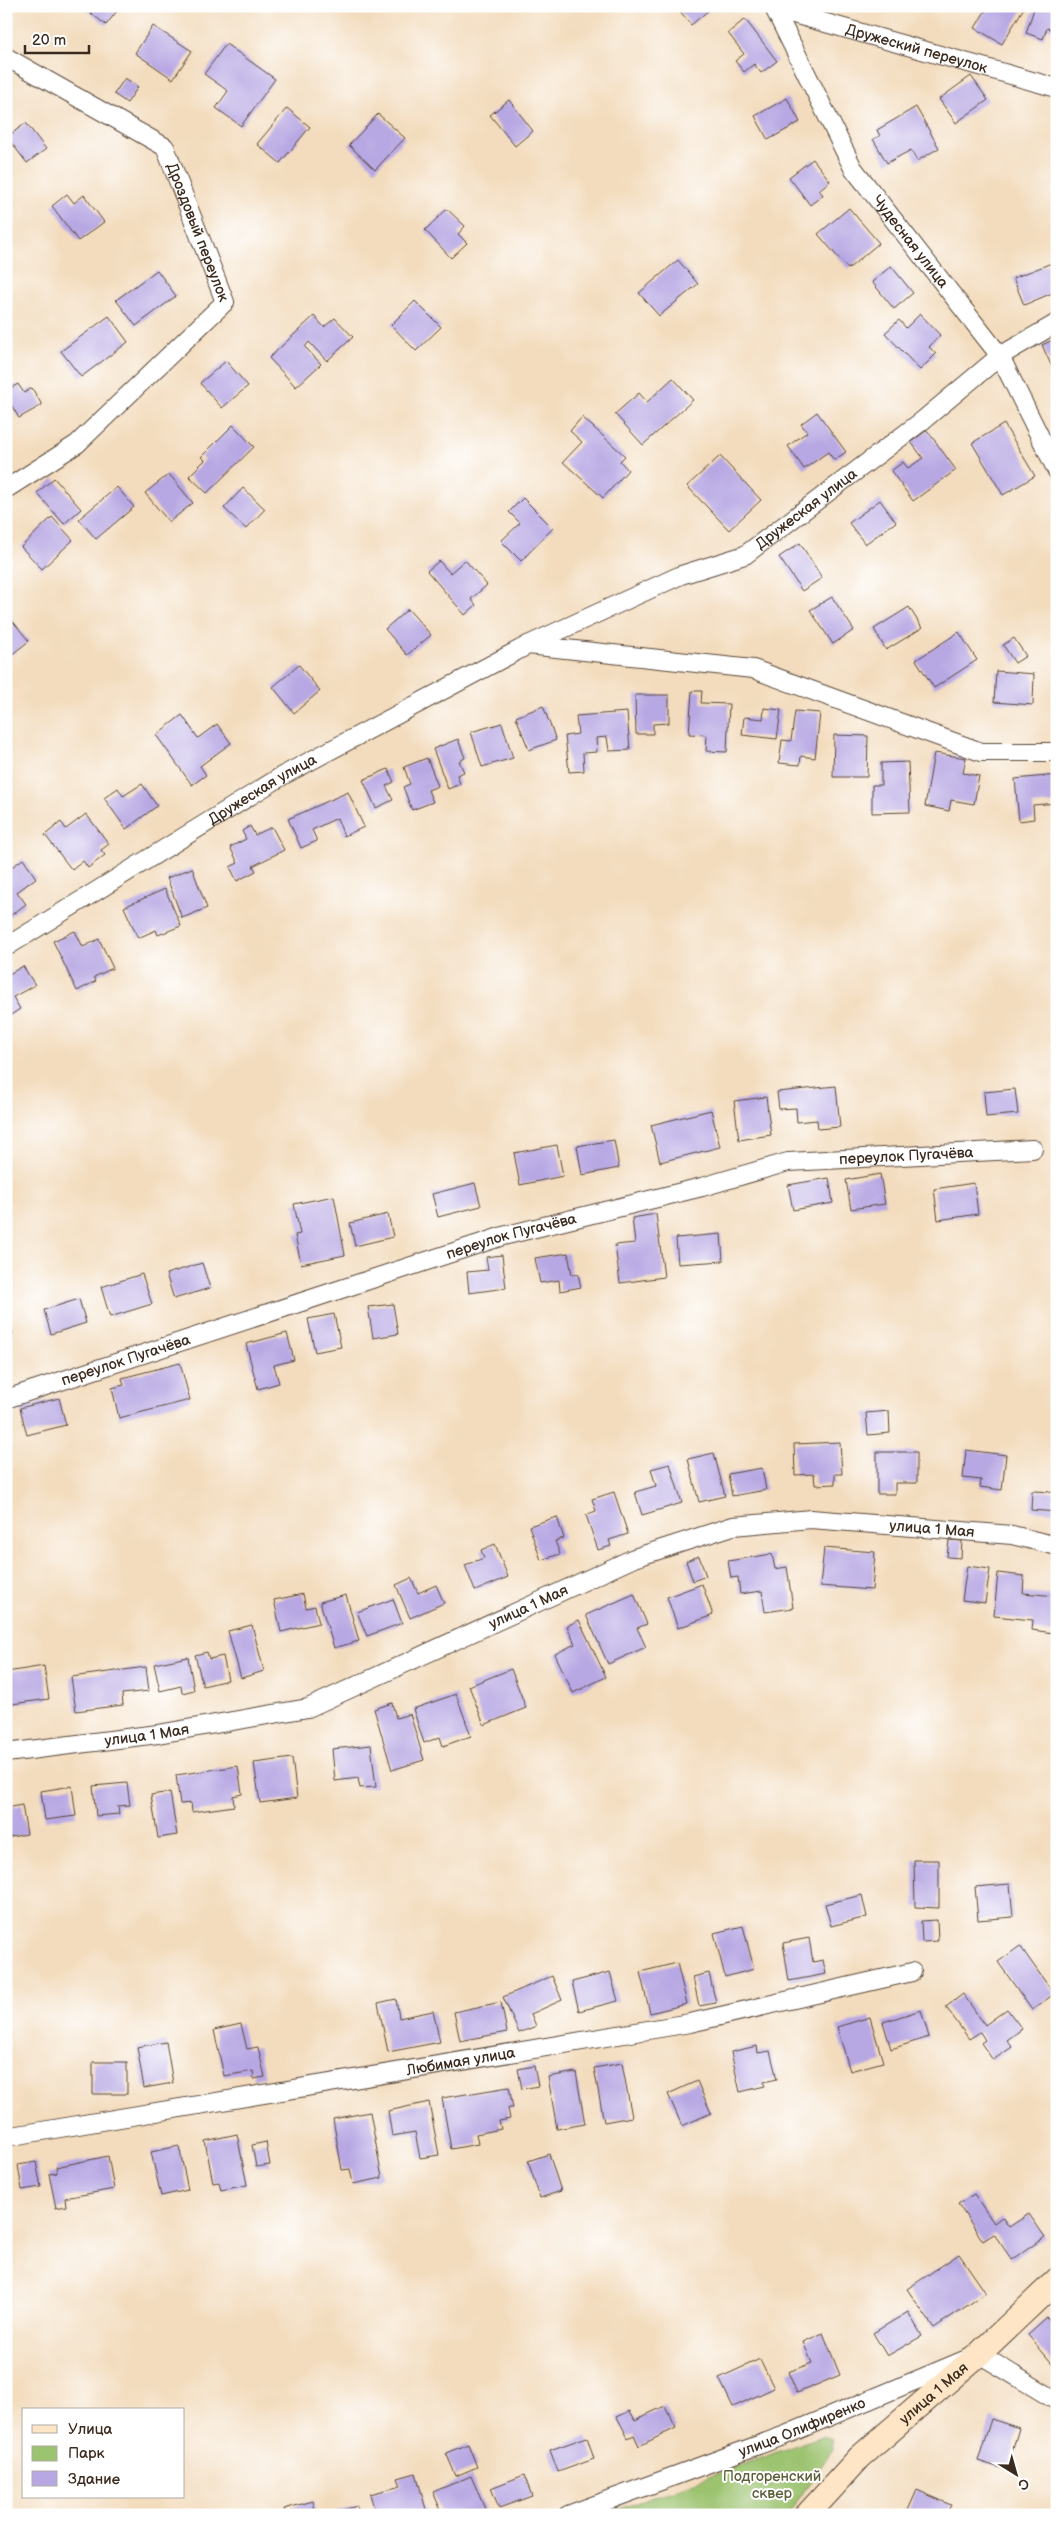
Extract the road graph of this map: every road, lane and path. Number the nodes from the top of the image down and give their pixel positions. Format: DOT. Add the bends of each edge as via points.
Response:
graph roads {
  1 [pos="775,8"];
  2 [pos="6,57"];
  3 [pos="1057,88"];
  4 [pos="1057,323"];
  5 [pos="1000,356"];
  6 [pos="1057,471"];
  7 [pos="6,489"];
  8 [pos="528,645"];
  9 [pos="1057,752"];
  10 [pos="6,948"];
  11 [pos="1033,1149"];
  12 [pos="6,1399"];
  13 [pos="1057,1546"];
  14 [pos="6,1753"];
  15 [pos="912,1972"];
  16 [pos="6,2137"];
  17 [pos="1057,2280"];
  18 [pos="979,2354"];
  19 [pos="1057,2400"];
  20 [pos="809,2511"];
  21 [pos="568,2515"];
  1 -- 3 [label="street, Дружеский переулок"];
  1 -- 5 [label="street, Чудесная улица" via="854,168"];
  2 -- 7 [label="street, Дроздовый переулок" via="165,147 225,302 77,444"];
  4 -- 5 [label="street, Дружеская улица"];
  5 -- 6 [label="street, Чудесная улица"];
  5 -- 8 [label="street, Дружеская улица" via="922,421 745,555 681,575"];
  8 -- 9 [label="street" via="753,669 981,752"];
  8 -- 10 [label="street, Дружеская улица" via="282,776"];
  11 -- 12 [label="street, переулок Пугачёва" via="788,1162 702,1187 503,1236"];
  13 -- 14 [label="street, улица 1 Мая" via="1012,1535 811,1518 733,1526 634,1558 308,1708 158,1734"];
  15 -- 16 [label="street, Любимая улица" via="690,2023"];
  17 -- 18 [label="street, улица 1 Мая"];
  18 -- 19 [label="street"];
  18 -- 20 [label="street, улица 1 Мая" via="860,2457"];
  18 -- 21 [label="street, улица Олифиренко" via="783,2436"];
}
